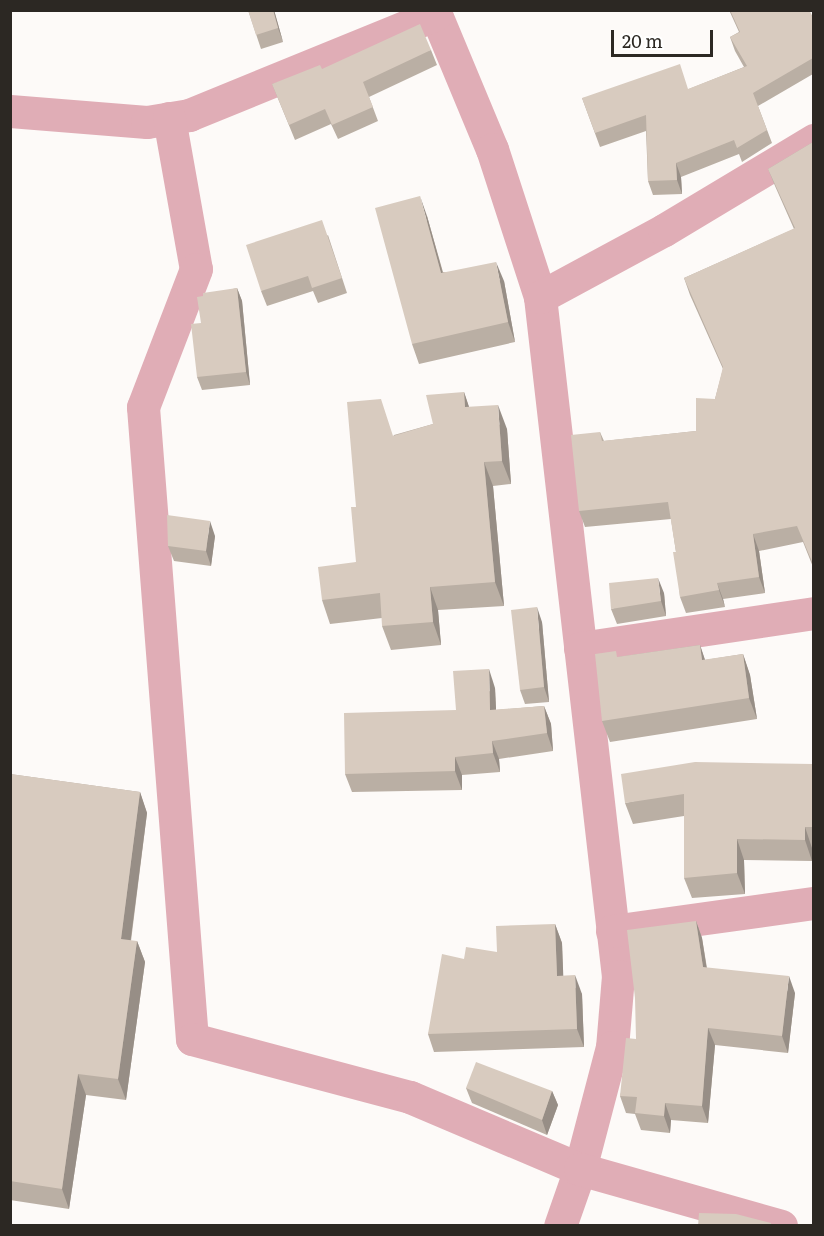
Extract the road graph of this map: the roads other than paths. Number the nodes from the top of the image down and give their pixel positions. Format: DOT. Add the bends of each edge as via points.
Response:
graph roads {
  1 [pos="435,12"];
  2 [pos="10,111"];
  3 [pos="169,118"];
  4 [pos="813,140"];
  5 [pos="540,297"];
  6 [pos="813,613"];
  7 [pos="580,648"];
  8 [pos="813,903"];
  9 [pos="612,931"];
  10 [pos="580,1170"];
  11 [pos="560,1226"];
  12 [pos="781,1226"];
  1 -- 3 [label="street" via="189,115"];
  1 -- 5 [label="street" via="492,149"];
  2 -- 3 [label="street" via="147,122"];
  3 -- 10 [label="street" via="196,269 143,407 192,1039 410,1097"];
  4 -- 5 [label="street" via="664,230"];
  5 -- 7 [label="street"];
  6 -- 7 [label="street"];
  7 -- 9 [label="street"];
  8 -- 9 [label="street"];
  9 -- 10 [label="street" via="618,976 612,1047"];
  10 -- 11 [label="street"];
  10 -- 12 [label="street"];
}
